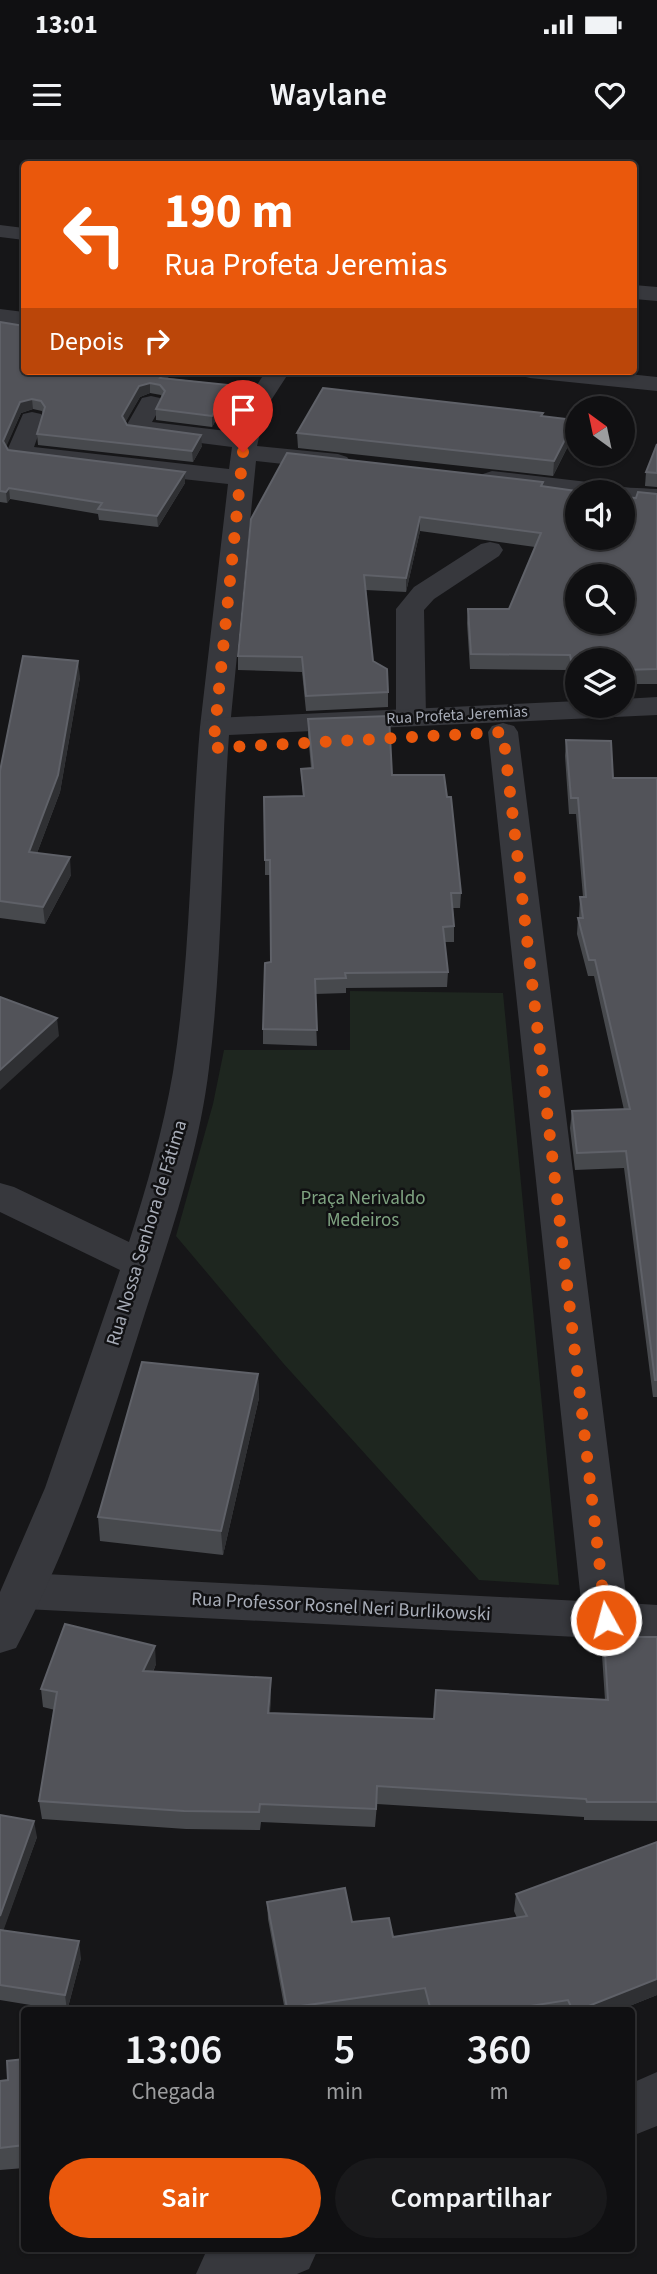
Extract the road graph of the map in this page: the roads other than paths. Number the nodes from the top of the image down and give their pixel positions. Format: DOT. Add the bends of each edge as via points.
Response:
graph roads {
  1 [pos="0,231"];
  2 [pos="21,234"];
  3 [pos="637,292"];
  4 [pos="657,294"];
  5 [pos="0,316"];
  6 [pos="21,319"];
  7 [pos="275,375"];
  8 [pos="569,375"];
  9 [pos="657,384"];
  10 [pos="151,403"];
  11 [pos="32,419"];
  12 [pos="243,457"];
  13 [pos="364,465"];
  14 [pos="471,477"];
  15 [pos="565,488"];
  16 [pos="635,495"];
  17 [pos="657,498"];
  18 [pos="490,550"];
  19 [pos="657,706"];
  20 [pos="411,717"];
  21 [pos="657,726"];
  22 [pos="503,732"];
  23 [pos="214,737"];
  24 [pos="0,1196"];
  25 [pos="141,1264"];
  26 [pos="25,1591"];
  27 [pos="606,1620"];
  28 [pos="657,1623"];
  29 [pos="0,1635"];
  30 [pos="657,2098"];
  31 [pos="635,2109"];
  32 [pos="281,2252"];
  33 [pos="225,2274"];
  1 -- 2 [label="street"];
  3 -- 4 [label="street"];
  5 -- 6 [label="street"];
  7 -- 12 [label="street, Rua Nossa Senhora de Fátima" via="254,408"];
  8 -- 9 [label="street"];
  10 -- 12 [label="street" via="136,428"];
  11 -- 12 [label="street" via="19,453"];
  12 -- 13 [label="street"];
  12 -- 23 [label="street, Rua Nossa Senhora de Fátima"];
  14 -- 15 [label="street"];
  16 -- 17 [label="street"];
  18 -- 20 [label="street" via="424,593 411,609"];
  19 -- 20 [label="street, Rua Profeta Jeremias"];
  20 -- 23 [label="street, Rua Profeta Jeremias"];
  21 -- 22 [label="street, Rua Profeta Jeremias"];
  22 -- 23 [label="street, Rua Profeta Jeremias"];
  22 -- 27 [label="street"];
  23 -- 25 [label="street, Rua Nossa Senhora de Fátima" via="191,1070 172,1161"];
  24 -- 25 [label="street"];
  25 -- 26 [label="street, Rua Nossa Senhora de Fátima" via="63,1505"];
  26 -- 27 [label="street, Rua Professor Rosnel Neri Burlikowski"];
  26 -- 29 [label="street, Rua Nossa Senhora de Fátima"];
  27 -- 28 [label="street, Rua Professor Rosnel Neri Burlikowski"];
  30 -- 31 [label="street"];
  32 -- 33 [label="street"];
}
